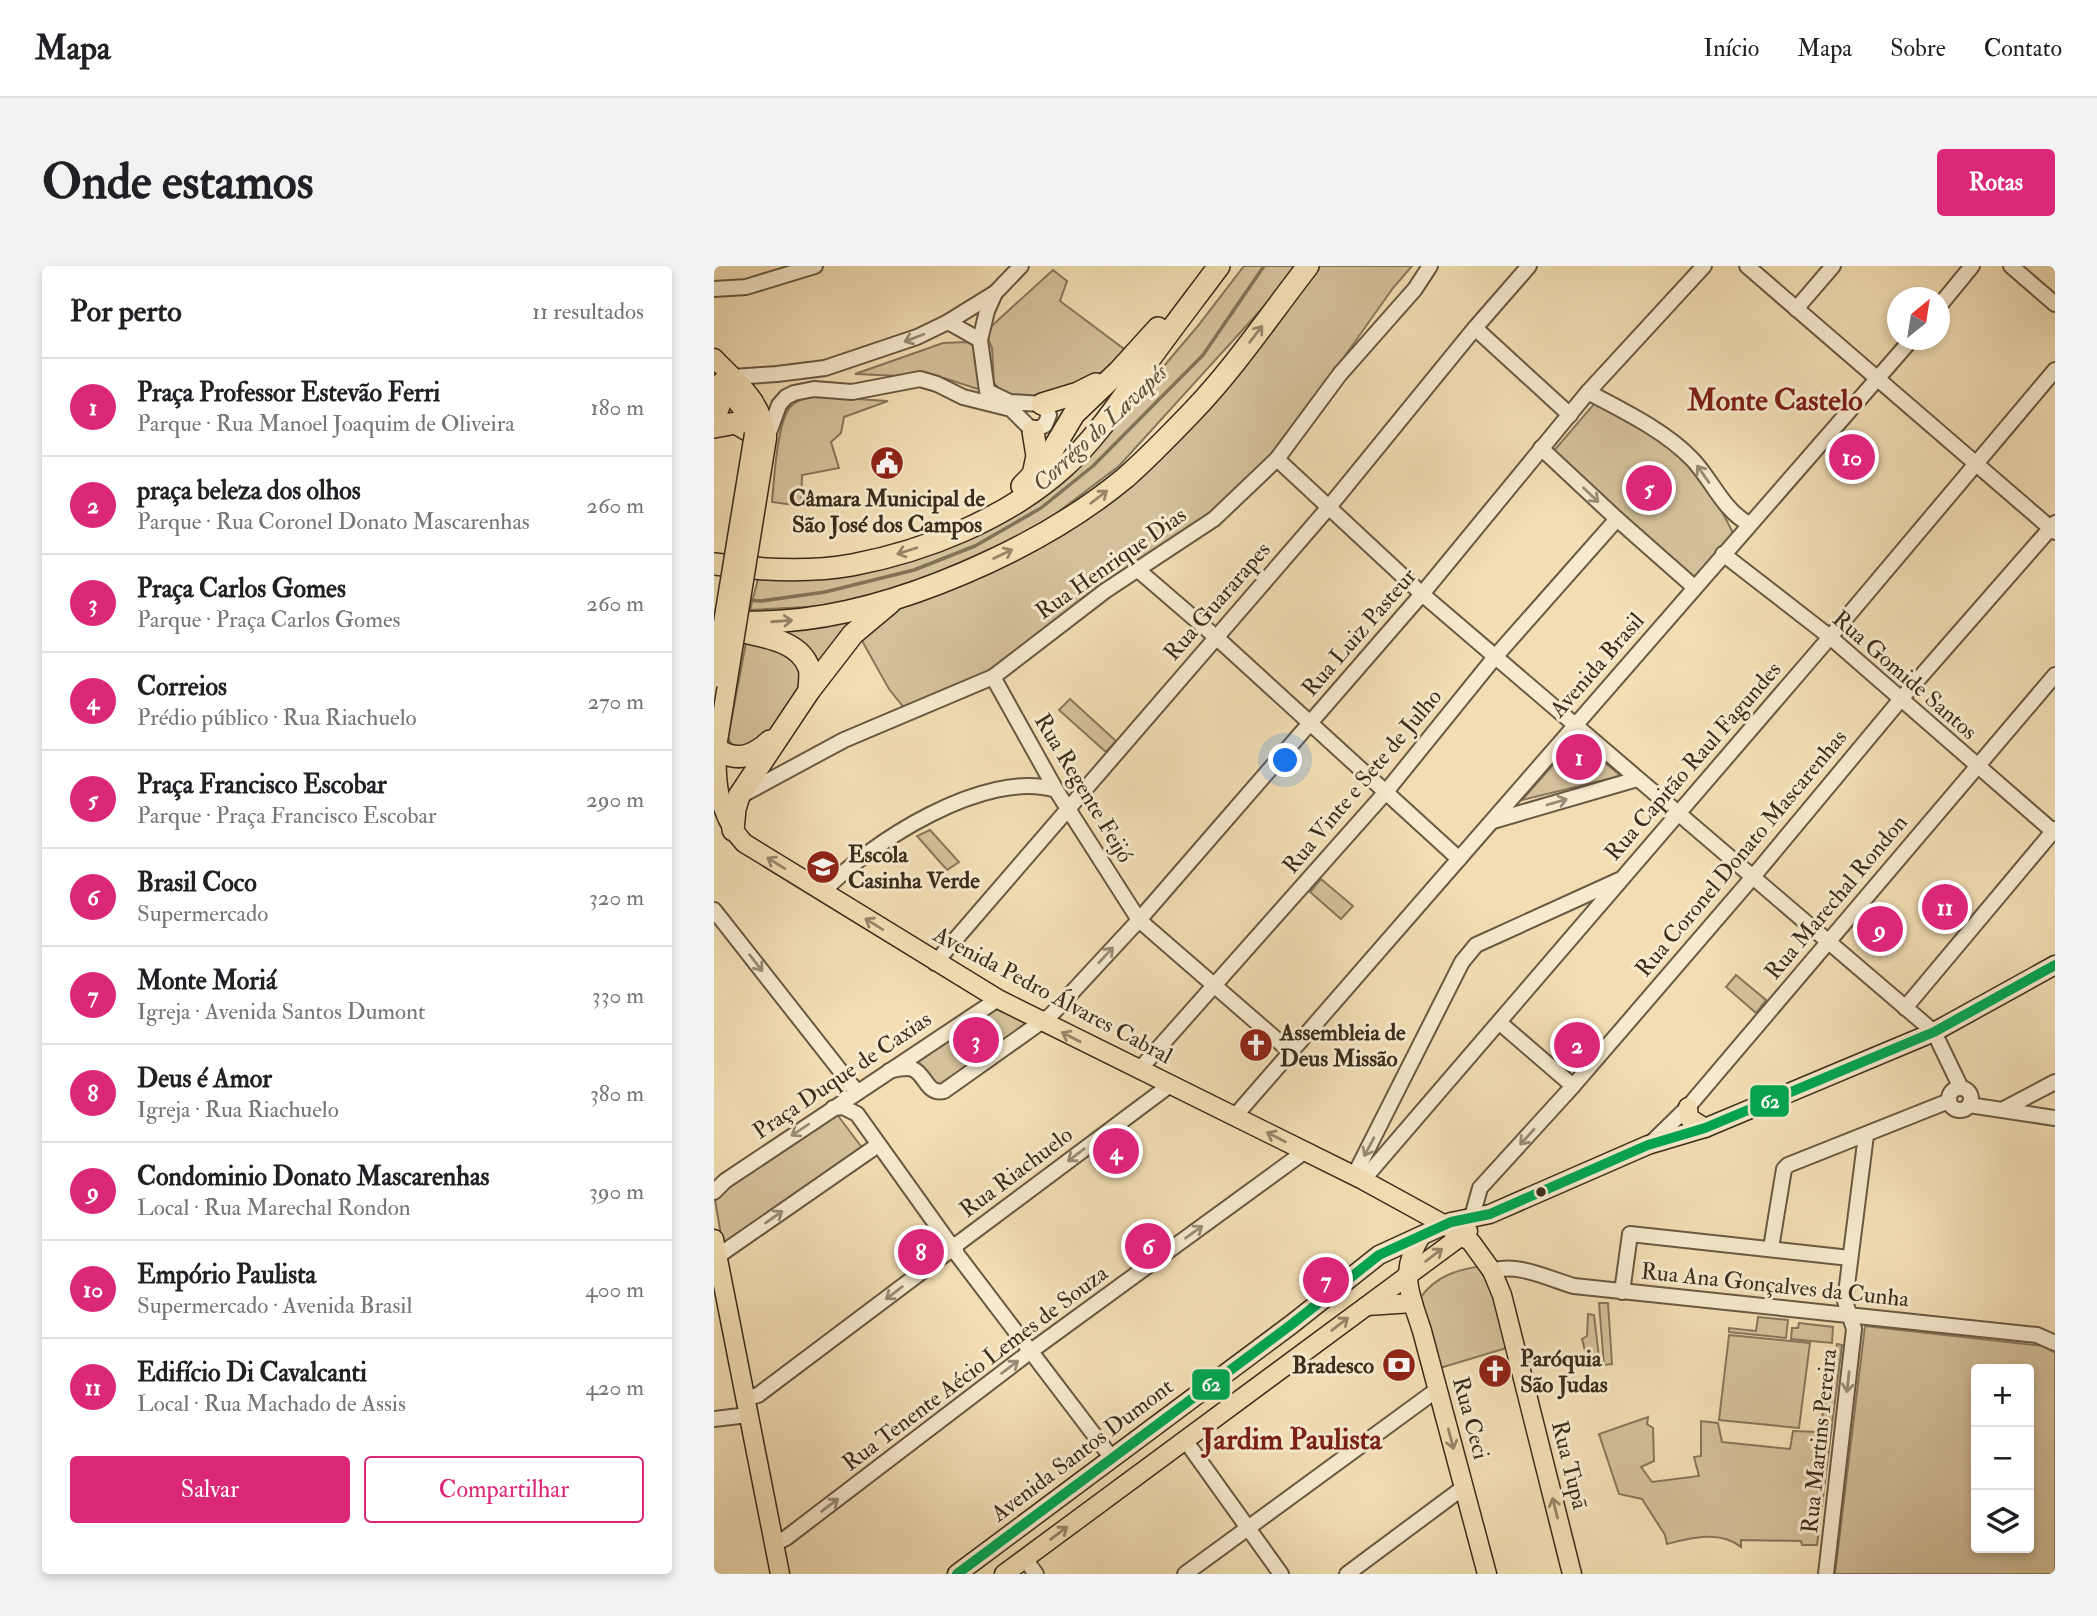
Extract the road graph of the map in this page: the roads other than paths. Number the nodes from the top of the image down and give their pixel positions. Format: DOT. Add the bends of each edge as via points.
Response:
graph roads {
  1 [pos="815,266"];
  2 [pos="1021,266"];
  3 [pos="1212,266"];
  4 [pos="1219,266"];
  5 [pos="1308,266"];
  6 [pos="1430,266"];
  7 [pos="1529,266"];
  8 [pos="1704,266"];
  9 [pos="1747,266"];
  10 [pos="1833,266"];
  11 [pos="1972,266"];
  12 [pos="2011,266"];
  13 [pos="714,289"];
  14 [pos="995,293"];
  15 [pos="1950,293"];
  16 [pos="2055,304"];
  17 [pos="1796,309"];
  18 [pos="948,322"];
  19 [pos="1475,328"];
  20 [pos="980,340"];
  21 [pos="1902,350"];
  22 [pos="714,358"];
  23 [pos="825,368"];
  24 [pos="2055,370"];
  25 [pos="1119,371"];
  26 [pos="723,378"];
  27 [pos="1877,380"];
  28 [pos="814,389"];
  29 [pos="1588,392"];
  30 [pos="1042,404"];
  31 [pos="1570,415"];
  32 [pos="714,419"];
  33 [pos="714,427"];
  34 [pos="1032,431"];
  35 [pos="760,436"];
  36 [pos="1541,448"];
  37 [pos="1276,459"];
  38 [pos="1975,463"];
  39 [pos="1033,475"];
  40 [pos="1329,507"];
  41 [pos="992,516"];
  42 [pos="1617,519"];
  43 [pos="1749,524"];
  44 [pos="2053,528"];
  45 [pos="1723,554"];
  46 [pos="714,564"];
  47 [pos="1138,570"];
  48 [pos="1694,587"];
  49 [pos="1422,594"];
  50 [pos="895,599"];
  51 [pos="714,624"];
  52 [pos="1830,637"];
  53 [pos="1217,638"];
  54 [pos="1495,657"];
  55 [pos="2055,675"];
  56 [pos="993,677"];
  57 [pos="714,678"];
  58 [pos="809,691"];
  59 [pos="1900,699"];
  60 [pos="1309,724"];
  61 [pos="1574,726"];
  62 [pos="782,730"];
  63 [pos="718,745"];
  64 [pos="1976,766"];
  65 [pos="1636,779"];
  66 [pos="1056,790"];
  67 [pos="1385,793"];
  68 [pos="739,796"];
  69 [pos="1067,808"];
  70 [pos="1677,814"];
  71 [pos="1492,821"];
  72 [pos="733,830"];
  73 [pos="2054,831"];
  74 [pos="1459,859"];
  75 [pos="1623,878"];
  76 [pos="1752,878"];
  77 [pos="823,892"];
  78 [pos="714,909"];
  79 [pos="1139,920"];
  80 [pos="1828,943"];
  81 [pos="935,963"];
  82 [pos="2055,965"];
  83 [pos="1215,987"];
  84 [pos="998,999"];
  85 [pos="1905,1008"];
  86 [pos="1042,1022"];
  87 [pos="1500,1023"];
  88 [pos="1934,1032"];
  89 [pos="923,1048"];
  90 [pos="1292,1053"];
  91 [pos="1139,1070"];
  92 [pos="889,1071"];
  93 [pos="919,1074"];
  94 [pos="2055,1082"];
  95 [pos="1170,1085"];
  96 [pos="1573,1086"];
  97 [pos="1961,1088"];
  98 [pos="857,1092"];
  99 [pos="1949,1101"];
  100 [pos="1969,1105"];
  101 [pos="1688,1107"];
  102 [pos="833,1108"];
  103 [pos="2004,1109"];
  104 [pos="1236,1116"];
  105 [pos="2055,1118"];
  106 [pos="1384,1119"];
  107 [pos="1705,1128"];
  108 [pos="1405,1132"];
  109 [pos="1866,1135"];
  110 [pos="878,1145"];
  111 [pos="1648,1146"];
  112 [pos="1304,1152"];
  113 [pos="1359,1178"];
  114 [pos="714,1192"];
  115 [pos="1481,1215"];
  116 [pos="1445,1225"];
  117 [pos="1461,1235"];
  118 [pos="1421,1236"];
  119 [pos="715,1245"];
  120 [pos="1771,1248"];
  121 [pos="953,1249"];
  122 [pos="1850,1258"];
  123 [pos="1492,1271"];
  124 [pos="1406,1276"];
  125 [pos="1622,1292"];
  126 [pos="1413,1303"];
  127 [pos="1364,1306"];
  128 [pos="1850,1314"];
  129 [pos="1292,1325"];
  130 [pos="2055,1343"];
  131 [pos="1031,1351"];
  132 [pos="1279,1371"];
  133 [pos="1438,1389"];
  134 [pos="747,1407"];
  135 [pos="714,1419"];
  136 [pos="1185,1440"];
  137 [pos="1111,1457"];
  138 [pos="1464,1486"];
  139 [pos="1071,1488"];
  140 [pos="1086,1513"];
  141 [pos="1247,1528"];
  142 [pos="773,1540"];
  143 [pos="1025,1559"];
  144 [pos="780,1574"];
  145 [pos="957,1574"];
  146 [pos="1004,1574"];
  147 [pos="1036,1574"];
  148 [pos="1185,1574"];
  149 [pos="1281,1574"];
  150 [pos="1347,1574"];
  151 [pos="1487,1574"];
  152 [pos="1572,1574"];
  153 [pos="1826,1574"];
  1 -- 13 [label="street" via="746,287"];
  2 -- 14 [label="street"];
  3 -- 25 [label="highway"];
  4 -- 41 [label="highway" via="1111,415 1064,467"];
  50 -- 5 [label="highway, one-way" via="950,579 1042,535 1125,477 1194,410"];
  6 -- 37 [label="street, Rua Henrique Dias"];
  7 -- 19 [label="street, Rua Guararapes"];
  8 -- 29 [label="street, Rua Luiz Pasteur"];
  9 -- 17 [label="street"];
  10 -- 17 [label="street"];
  11 -- 15 [label="street"];
  12 -- 16 [label="street"];
  14 -- 18 [label="street"];
  14 -- 20 [label="street"];
  17 -- 27 [label="street"];
  18 -- 20 [label="street"];
  18 -- 23 [label="street, one-way"];
  19 -- 31 [label="street"];
  19 -- 40 [label="street, Rua Guararapes"];
  20 -- 30 [label="street" via="988,391 1010,402"];
  21 -- 27 [label="street, Avenida Brasil"];
  22 -- 26 [label="main road"];
  23 -- 26 [label="street"];
  23 -- 28 [label="street"];
  24 -- 38 [label="street, Rua Capitão Raul Fagundes"];
  25 -- 30 [label="highway" via="1078,393"];
  25 -- 39 [label="highway" via="1074,414"];
  26 -- 32 [label="highway"];
  26 -- 35 [label="main road"];
  27 -- 38 [label="street"];
  27 -- 43 [label="street, Avenida Brasil"];
  28 -- 34 [label="street" via="852,392 920,379 963,397 1011,409"];
  28 -- 35 [label="street" via="782,401"];
  29 -- 31 [label="street, Rua Luiz Pasteur"];
  43 -- 29 [label="street, one-way" via="1727,508 1693,460 1671,440"];
  30 -- 34 [label="street" via="1049,419"];
  31 -- 36 [label="street, Rua Luiz Pasteur"];
  33 -- 35 [label="highway" via="736,424"];
  34 -- 39 [label="highway" via="1037,456"];
  35 -- 57 [label="main road, bridge"];
  35 -- 63 [label="main road, Avenida Pedro Álvares Cabral, bridge"];
  36 -- 42 [label="street, one-way"];
  36 -- 49 [label="street, Rua Luiz Pasteur"];
  37 -- 40 [label="street"];
  37 -- 47 [label="street, Rua Henrique Dias" via="1214,519"];
  38 -- 44 [label="street"];
  38 -- 52 [label="street, Rua Capitão Raul Fagundes"];
  39 -- 41 [label="highway"];
  40 -- 49 [label="street"];
  40 -- 53 [label="street, Rua Guararapes"];
  41 -- 46 [label="highway, one-way" via="905,552 850,565 765,569"];
  42 -- 48 [label="street"];
  42 -- 54 [label="street, Rua Vinte e Sete de Julho"];
  43 -- 45 [label="street, Avenida Brasil"];
  44 -- 59 [label="street, Rua Coronel Donato Mascarenhas"];
  45 -- 48 [label="street, Avenida Brasil"];
  45 -- 52 [label="street, Rua Gomide Santos"];
  47 -- 53 [label="street"];
  47 -- 56 [label="street, Rua Henrique Dias"];
  48 -- 61 [label="street, Avenida Brasil"];
  49 -- 54 [label="street"];
  49 -- 60 [label="street, Rua Luiz Pasteur"];
  51 -- 50 [label="highway, one-way" via="829,615"];
  50 -- 58 [label="highway" via="853,634"];
  51 -- 58 [label="highway" via="778,640 795,649 809,668"];
  52 -- 59 [label="street, Rua Gomide Santos"];
  52 -- 70 [label="street, Rua Capitão Raul Fagundes"];
  53 -- 60 [label="street"];
  53 -- 69 [label="street, Rua Guararapes"];
  54 -- 61 [label="street"];
  54 -- 67 [label="street, Rua Vinte e Sete de Julho"];
  55 -- 64 [label="street, Rua Marechal Rondon"];
  56 -- 66 [label="street, Rua Regente Feijó"];
  56 -- 68 [label="street, Rua Henrique Dias" via="844,740"];
  58 -- 62 [label="highway"];
  59 -- 64 [label="street, Rua Gomide Santos"];
  59 -- 76 [label="street, Rua Coronel Donato Mascarenhas"];
  60 -- 67 [label="street"];
  60 -- 79 [label="street, Rua Luiz Pasteur"];
  61 -- 65 [label="street"];
  61 -- 71 [label="street, Avenida Brasil"];
  62 -- 63 [label="highway" via="758,752 744,757 733,757"];
  62 -- 68 [label="highway"];
  63 -- 72 [label="main road, Avenida Pedro Álvares Cabral" via="720,803"];
  64 -- 73 [label="street, Rua Gomide Santos"];
  64 -- 80 [label="street, Rua Marechal Rondon"];
  65 -- 70 [label="street"];
  71 -- 65 [label="street, one-way"];
  66 -- 69 [label="street, Rua Regente Feijó"];
  66 -- 77 [label="street" via="1005,787 929,815 874,848"];
  67 -- 74 [label="street"];
  67 -- 83 [label="street, Rua Vinte e Sete de Julho"];
  68 -- 72 [label="highway"];
  69 -- 79 [label="street, Rua Regente Feijó"];
  69 -- 81 [label="street, Rua Guararapes"];
  70 -- 75 [label="street, Rua Capitão Raul Fagundes"];
  70 -- 76 [label="street"];
  71 -- 74 [label="street, Avenida Brasil"];
  77 -- 72 [label="main road, Avenida Pedro Álvares Cabral, one-way" via="744,843"];
  73 -- 85 [label="street"];
  74 -- 90 [label="street, Avenida Brasil"];
  75 -- 87 [label="street, Rua Capitão Raul Fagundes"];
  75 -- 106 [label="street" via="1476,945 1462,962"];
  76 -- 80 [label="street"];
  76 -- 96 [label="street, Rua Coronel Donato Mascarenhas"];
  81 -- 77 [label="main road, Avenida Pedro Álvares Cabral, one-way"];
  78 -- 98 [label="street, one-way"];
  79 -- 83 [label="street, Rua Regente Feijó"];
  86 -- 79 [label="street, Rua Luiz Pasteur, one-way"];
  80 -- 85 [label="street"];
  80 -- 101 [label="street, Rua Marechal Rondon"];
  81 -- 84 [label="main road, Avenida Pedro Álvares Cabral"];
  82 -- 88 [label="main road"];
  83 -- 90 [label="street, Rua Regente Feijó"];
  83 -- 91 [label="street, Rua Vinte e Sete de Julho"];
  84 -- 86 [label="main road, Avenida Pedro Álvares Cabral"];
  84 -- 89 [label="street, Praça Duque de Caxias"];
  85 -- 88 [label="street"];
  91 -- 86 [label="main road, Avenida Pedro Álvares Cabral, one-way"];
  86 -- 93 [label="street, Rua Luiz Pasteur" via="944,1091 931,1089"];
  87 -- 96 [label="street"];
  87 -- 108 [label="street, Rua Capitão Raul Fagundes"];
  88 -- 97 [label="street"];
  88 -- 107 [label="main road"];
  89 -- 92 [label="street, Praça Duque de Caxias"];
  89 -- 93 [label="street" via="917,1060"];
  90 -- 104 [label="street, Avenida Brasil"];
  91 -- 95 [label="main road, Avenida Pedro Álvares Cabral"];
  92 -- 93 [label="street" via="908,1068"];
  92 -- 98 [label="street, Praça Duque de Caxias"];
  94 -- 103 [label="street"];
  95 -- 104 [label="main road, Avenida Pedro Álvares Cabral"];
  95 -- 121 [label="street, Rua Riachuelo, one-way"];
  96 -- 115 [label="street, Rua Coronel Donato Mascarenhas, one-way" via="1480,1188"];
  97 -- 99 [label="street" via="1952,1091"];
  97 -- 100 [label="street" via="1969,1093"];
  98 -- 102 [label="street, Praça Duque de Caxias"];
  99 -- 100 [label="street" via="1958,1110"];
  99 -- 109 [label="street"];
  100 -- 103 [label="street"];
  101 -- 107 [label="main road" via="1689,1118"];
  101 -- 111 [label="street, Rua Marechal Rondon"];
  102 -- 110 [label="street" via="851,1109"];
  102 -- 114 [label="street, Praça Duque de Caxias, one-way"];
  103 -- 105 [label="street"];
  112 -- 104 [label="main road, Avenida Pedro Álvares Cabral, one-way"];
  106 -- 108 [label="street"];
  106 -- 113 [label="street, one-way"];
  107 -- 111 [label="main road"];
  108 -- 113 [label="street, Rua Capitão Raul Fagundes"];
  109 -- 120 [label="street" via="1788,1164"];
  109 -- 122 [label="street, Rua Martins Pereira"];
  119 -- 110 [label="street, one-way"];
  110 -- 121 [label="street"];
  111 -- 115 [label="main road"];
  112 -- 113 [label="main road, Avenida Pedro Álvares Cabral"];
  131 -- 112 [label="street, Rua Tenente Aécio Lemes de Souza, one-way"];
  113 -- 116 [label="main road, Avenida Pedro Álvares Cabral"];
  115 -- 116 [label="main road, Avenida Santos Dumont"];
  115 -- 117 [label="main road"];
  116 -- 117 [label="main road, Rua Tupã"];
  116 -- 118 [label="main road, Avenida Santos Dumont"];
  117 -- 123 [label="main road, Rua Tupã"];
  124 -- 117 [label="main road, one-way"];
  118 -- 124 [label="main road" via="1411,1252"];
  118 -- 129 [label="main road, Avenida Santos Dumont" via="1379,1255"];
  119 -- 134 [label="main road"];
  120 -- 122 [label="street"];
  120 -- 125 [label="street" via="1630,1234"];
  121 -- 131 [label="street"];
  121 -- 134 [label="street, Rua Riachuelo, one-way"];
  122 -- 128 [label="street, Rua Martins Pereira" via="1845,1301"];
  123 -- 125 [label="street, Rua Ana Gonçalves da Cunha" via="1519,1269 1574,1286"];
  152 -- 123 [label="main road, Rua Tupã, one-way" via="1502,1295"];
  124 -- 126 [label="main road, Rua Ceci"];
  124 -- 127 [label="main road"];
  125 -- 128 [label="street, Rua Ana Gonçalves da Cunha"];
  126 -- 127 [label="main road"];
  126 -- 133 [label="main road, Rua Ceci"];
  132 -- 127 [label="main road, one-way"];
  128 -- 130 [label="street, Rua Ana Gonçalves da Cunha" via="2037,1335"];
  128 -- 153 [label="street, Rua Martins Pereira, one-way" via="1854,1329"];
  129 -- 132 [label="main road" via="1300,1326 1309,1338"];
  129 -- 137 [label="main road, Avenida Santos Dumont"];
  131 -- 137 [label="street"];
  142 -- 131 [label="street, Rua Tenente Aécio Lemes de Souza, one-way" via="786,1538"];
  132 -- 136 [label="main road"];
  133 -- 138 [label="main road, Rua Ceci, one-way"];
  133 -- 141 [label="street"];
  134 -- 135 [label="street"];
  134 -- 142 [label="main road"];
  136 -- 140 [label="main road"];
  136 -- 141 [label="street"];
  137 -- 139 [label="main road, Avenida Santos Dumont"];
  138 -- 150 [label="street"];
  138 -- 151 [label="main road, Rua Ceci"];
  139 -- 140 [label="main road" via="1072,1504"];
  139 -- 145 [label="main road, Avenida Santos Dumont"];
  143 -- 140 [label="main road, one-way"];
  141 -- 148 [label="street"];
  141 -- 149 [label="street"];
  142 -- 144 [label="main road"];
  143 -- 146 [label="main road"];
  143 -- 147 [label="street"];
}
